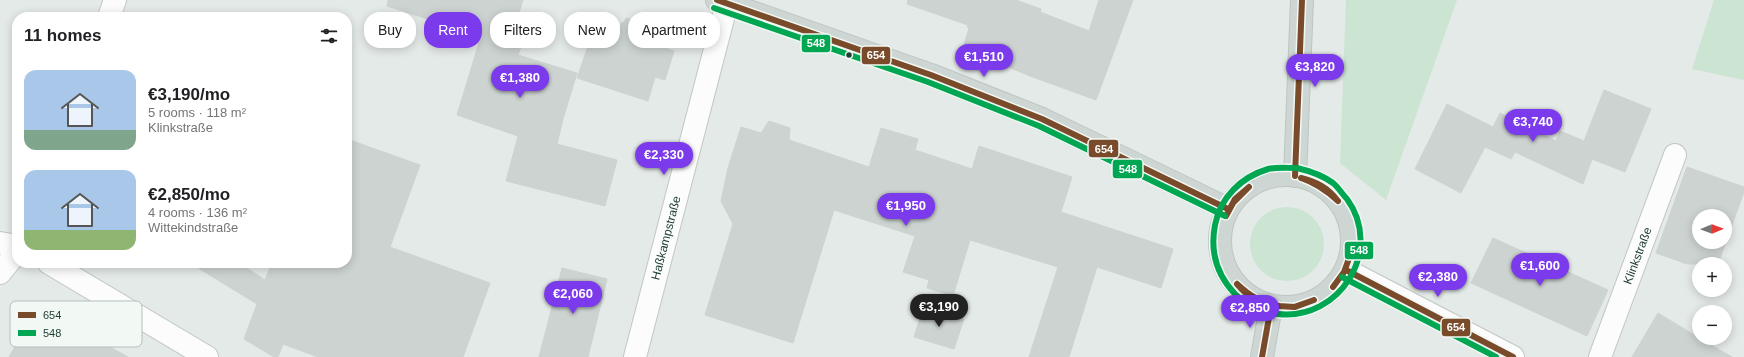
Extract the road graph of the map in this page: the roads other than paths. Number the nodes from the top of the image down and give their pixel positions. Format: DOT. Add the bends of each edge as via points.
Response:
graph roads {
  1 [pos="115,0"];
  2 [pos="1302,0"];
  3 [pos="722,2"];
  4 [pos="111,12"];
  5 [pos="1675,154"];
  6 [pos="1295,176"];
  7 [pos="1228,210"];
  8 [pos="0,243"];
  9 [pos="12,245"];
  10 [pos="12,258"];
  11 [pos="57,268"];
  12 [pos="1346,270"];
  13 [pos="0,272"];
  14 [pos="113,301"];
  15 [pos="1271,306"];
  16 [pos="142,318"];
  17 [pos="207,357"];
  18 [pos="634,357"];
  19 [pos="1262,357"];
  20 [pos="1513,357"];
  21 [pos="1600,357"];
  1 -- 4 [label="street"];
  2 -- 6 [label="main road"];
  3 -- 7 [label="main road" via="931,75 1042,119"];
  3 -- 18 [label="street, Haßkampstraße"];
  5 -- 21 [label="street, Klinkstraße"];
  6 -- 7 [label="main road" via="1275,176 1256,182 1240,194"];
  6 -- 12 [label="main road" via="1315,181 1332,193 1345,210 1352,229 1352,250"];
  7 -- 15 [label="main road" via="1221,228 1220,249 1225,268 1236,286 1252,299"];
  8 -- 9 [label="street"];
  10 -- 13 [label="street"];
  11 -- 14 [label="street"];
  12 -- 15 [label="main road" via="1334,288 1315,301 1293,308"];
  12 -- 20 [label="street"];
  15 -- 19 [label="main road"];
  16 -- 17 [label="street"];
}
